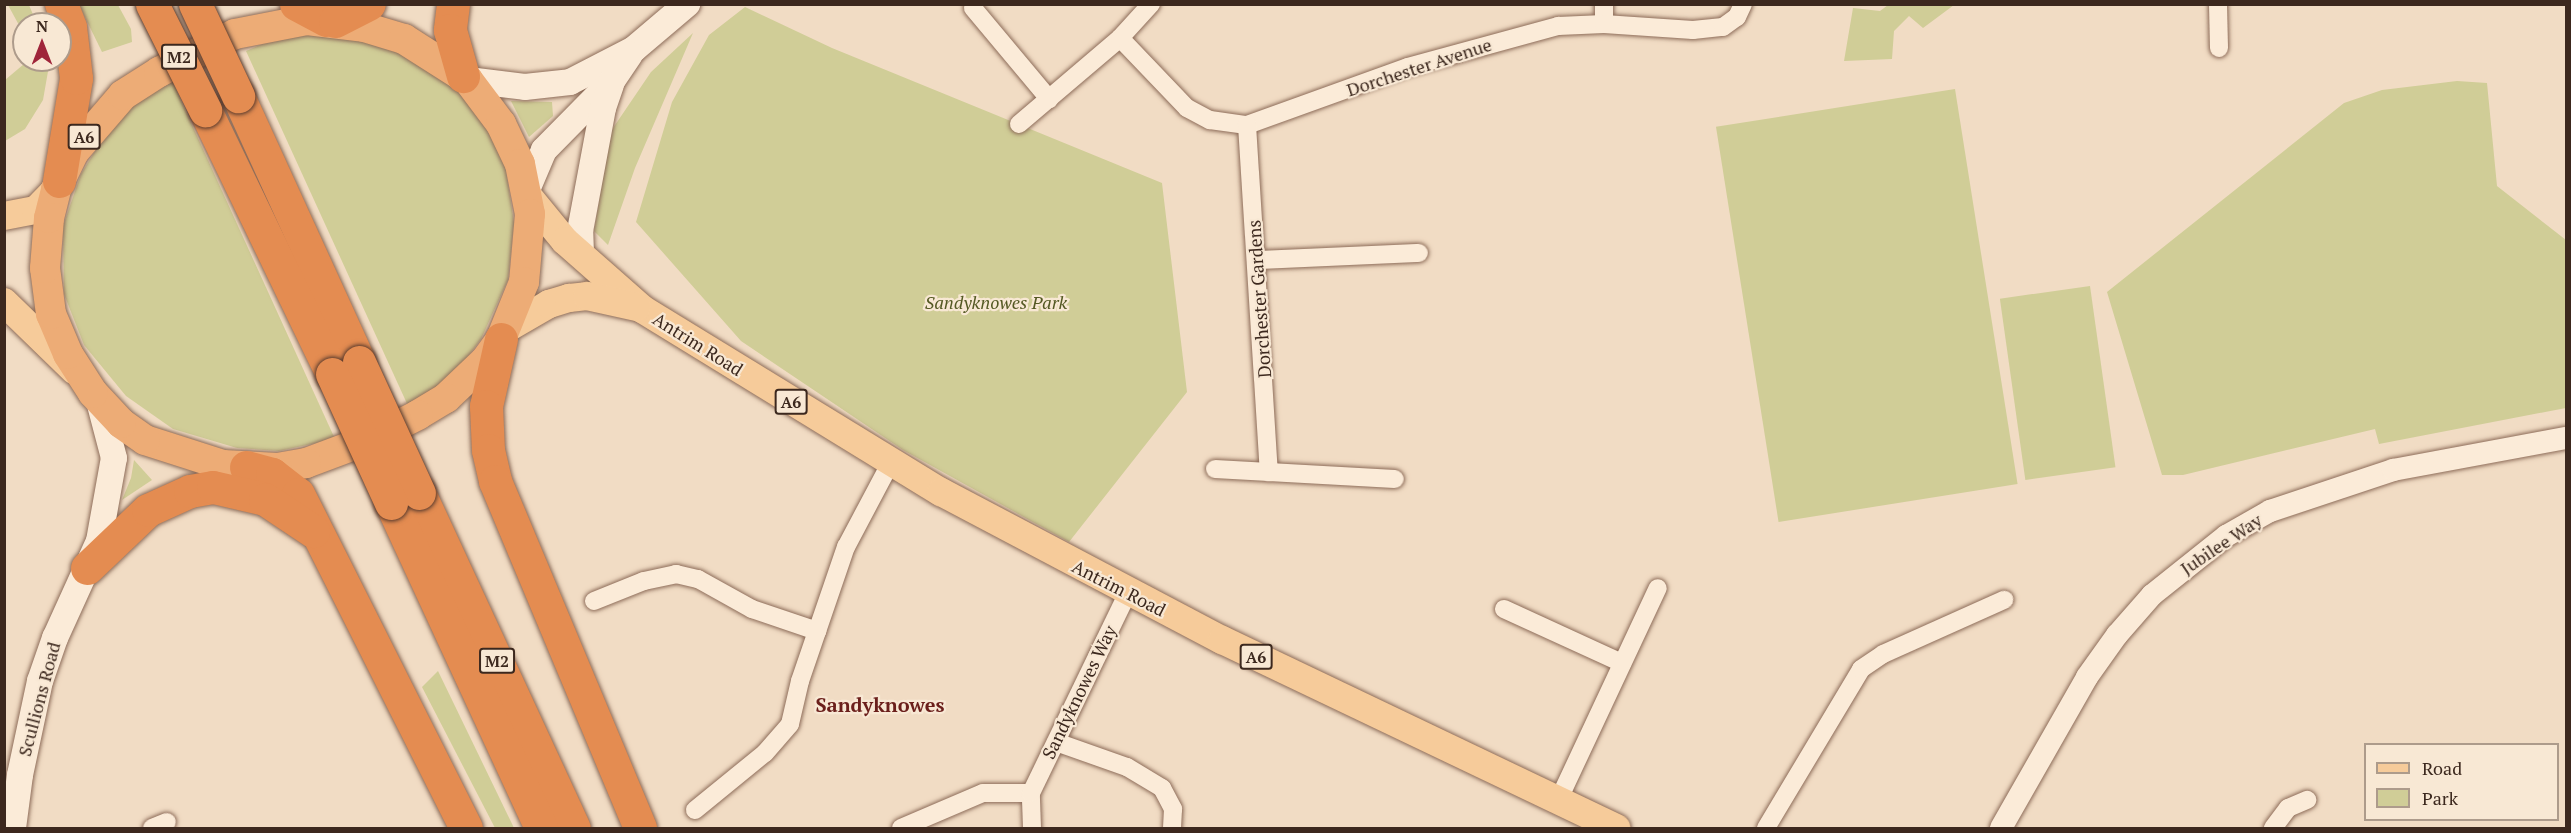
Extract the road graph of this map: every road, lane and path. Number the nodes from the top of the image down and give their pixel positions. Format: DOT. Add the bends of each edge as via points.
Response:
graph roads {
  1 [pos="61,4"];
  2 [pos="152,4"];
  3 [pos="195,4"];
  4 [pos="296,4"];
  5 [pos="369,4"];
  6 [pos="453,4"];
  7 [pos="687,4"];
  8 [pos="1151,4"];
  9 [pos="1604,4"];
  10 [pos="1743,4"];
  11 [pos="2218,4"];
  12 [pos="973,8"];
  13 [pos="330,21"];
  14 [pos="1604,24"];
  15 [pos="1120,38"];
  16 [pos="2219,48"];
  17 [pos="634,49"];
  18 [pos="466,78"];
  19 [pos="612,81"];
  20 [pos="1049,99"];
  21 [pos="1019,124"];
  22 [pos="1247,125"];
  23 [pos="58,185"];
  24 [pos="527,193"];
  25 [pos="4,216"];
  26 [pos="1419,253"];
  27 [pos="581,254"];
  28 [pos="1257,260"];
  29 [pos="4,303"];
  30 [pos="642,309"];
  31 [pos="504,334"];
  32 [pos="346,368"];
  33 [pos="80,375"];
  34 [pos="99,401"];
  35 [pos="2566,438"];
  36 [pos="891,462"];
  37 [pos="243,467"];
  38 [pos="1215,469"];
  39 [pos="1269,472"];
  40 [pos="1395,479"];
  41 [pos="405,498"];
  42 [pos="319,536"];
  43 [pos="93,555"];
  44 [pos="1658,588"];
  45 [pos="1128,592"];
  46 [pos="2004,600"];
  47 [pos="594,601"];
  48 [pos="1504,609"];
  49 [pos="817,631"];
  50 [pos="1622,663"];
  51 [pos="1056,742"];
  52 [pos="1031,793"];
  53 [pos="2307,800"];
  54 [pos="1558,801"];
  55 [pos="695,810"];
  56 [pos="13,828"];
  57 [pos="466,828"];
  58 [pos="541,828"];
  59 [pos="574,828"];
  60 [pos="640,828"];
  61 [pos="901,828"];
  62 [pos="1032,828"];
  63 [pos="1172,828"];
  64 [pos="1616,828"];
  65 [pos="1766,828"];
  66 [pos="2001,828"];
  67 [pos="2273,828"];
  1 -- 23 [label="highway" via="70,27 76,78"];
  2 -- 32 [label="highway, M2, bridge" via="205,110"];
  3 -- 32 [label="highway, M2, bridge" via="238,96"];
  4 -- 13 [label="highway"];
  5 -- 13 [label="highway"];
  6 -- 18 [label="highway" via="450,30"];
  7 -- 17 [label="main road"];
  8 -- 15 [label="street"];
  9 -- 14 [label="street"];
  10 -- 14 [label="street, Dorchester Avenue" via="1737,17 1723,27 1693,30"];
  11 -- 16 [label="street"];
  12 -- 20 [label="street"];
  13 -- 18 [label="highway, A6" via="404,39"];
  13 -- 23 [label="highway, A6" via="277,23 235,34 140,83 90,129"];
  14 -- 22 [label="street, Dorchester Avenue" via="1558,26 1490,44 1408,68"];
  15 -- 20 [label="street"];
  15 -- 22 [label="street, Dorchester Avenue" via="1187,108 1210,120"];
  17 -- 18 [label="main road" via="591,74 552,86"];
  17 -- 19 [label="main road"];
  18 -- 24 [label="highway, A6" via="512,145"];
  19 -- 24 [label="main road" via="549,144 536,163"];
  19 -- 27 [label="main road" via="585,202 579,239"];
  20 -- 21 [label="street"];
  22 -- 28 [label="street, Dorchester Gardens"];
  23 -- 25 [label="main road, A6" via="36,210"];
  23 -- 33 [label="highway, A6" via="45,242 47,292 59,336"];
  24 -- 27 [label="main road, Antrim Road / A6"];
  24 -- 31 [label="highway, A6" via="529,255 524,282"];
  26 -- 28 [label="street"];
  27 -- 30 [label="main road, Antrim Road / A6"];
  28 -- 39 [label="street, Dorchester Gardens"];
  29 -- 33 [label="main road, A6"];
  30 -- 31 [label="main road, Antrim Road / A6" via="598,297 569,298 549,304"];
  30 -- 36 [label="main road, Antrim Road / A6"];
  31 -- 37 [label="highway, A6" via="467,381 446,398 373,438 306,463"];
  31 -- 60 [label="highway" via="486,406 488,450 495,481"];
  32 -- 41 [label="highway, M2, bridge"];
  33 -- 34 [label="highway, A6"];
  34 -- 37 [label="highway, A6" via="145,440 200,459"];
  34 -- 43 [label="main road, Scullions Road" via="114,458"];
  35 -- 66 [label="street, Jubilee Way" via="2393,470 2279,507 2226,536 2152,595 2117,635 2087,677"];
  36 -- 45 [label="main road, Antrim Road / A6"];
  36 -- 49 [label="street" via="846,547"];
  37 -- 42 [label="highway" via="286,482 298,494"];
  37 -- 43 [label="main road, Scullions Road" via="166,490 135,507"];
  38 -- 39 [label="street"];
  39 -- 40 [label="street"];
  41 -- 58 [label="highway, M2"];
  41 -- 59 [label="highway, M2"];
  42 -- 43 [label="highway" via="265,499 213,487 190,491 148,510"];
  42 -- 57 [label="highway"];
  43 -- 56 [label="main road, Scullions Road" via="40,681"];
  44 -- 50 [label="street"];
  45 -- 51 [label="street, Sandyknowes Way"];
  45 -- 54 [label="main road, Antrim Road / A6"];
  46 -- 65 [label="street" via="1883,654 1861,669"];
  47 -- 49 [label="street" via="644,581 676,574 699,579 752,609"];
  48 -- 50 [label="street"];
  49 -- 55 [label="street" via="790,724 765,753"];
  50 -- 54 [label="street"];
  51 -- 52 [label="street, Sandyknowes Way"];
  51 -- 63 [label="street" via="1127,767 1162,788 1173,809"];
  52 -- 61 [label="street" via="983,793"];
  52 -- 62 [label="street"];
  53 -- 67 [label="street" via="2288,808"];
  54 -- 64 [label="main road, Antrim Road / A6"];
}
